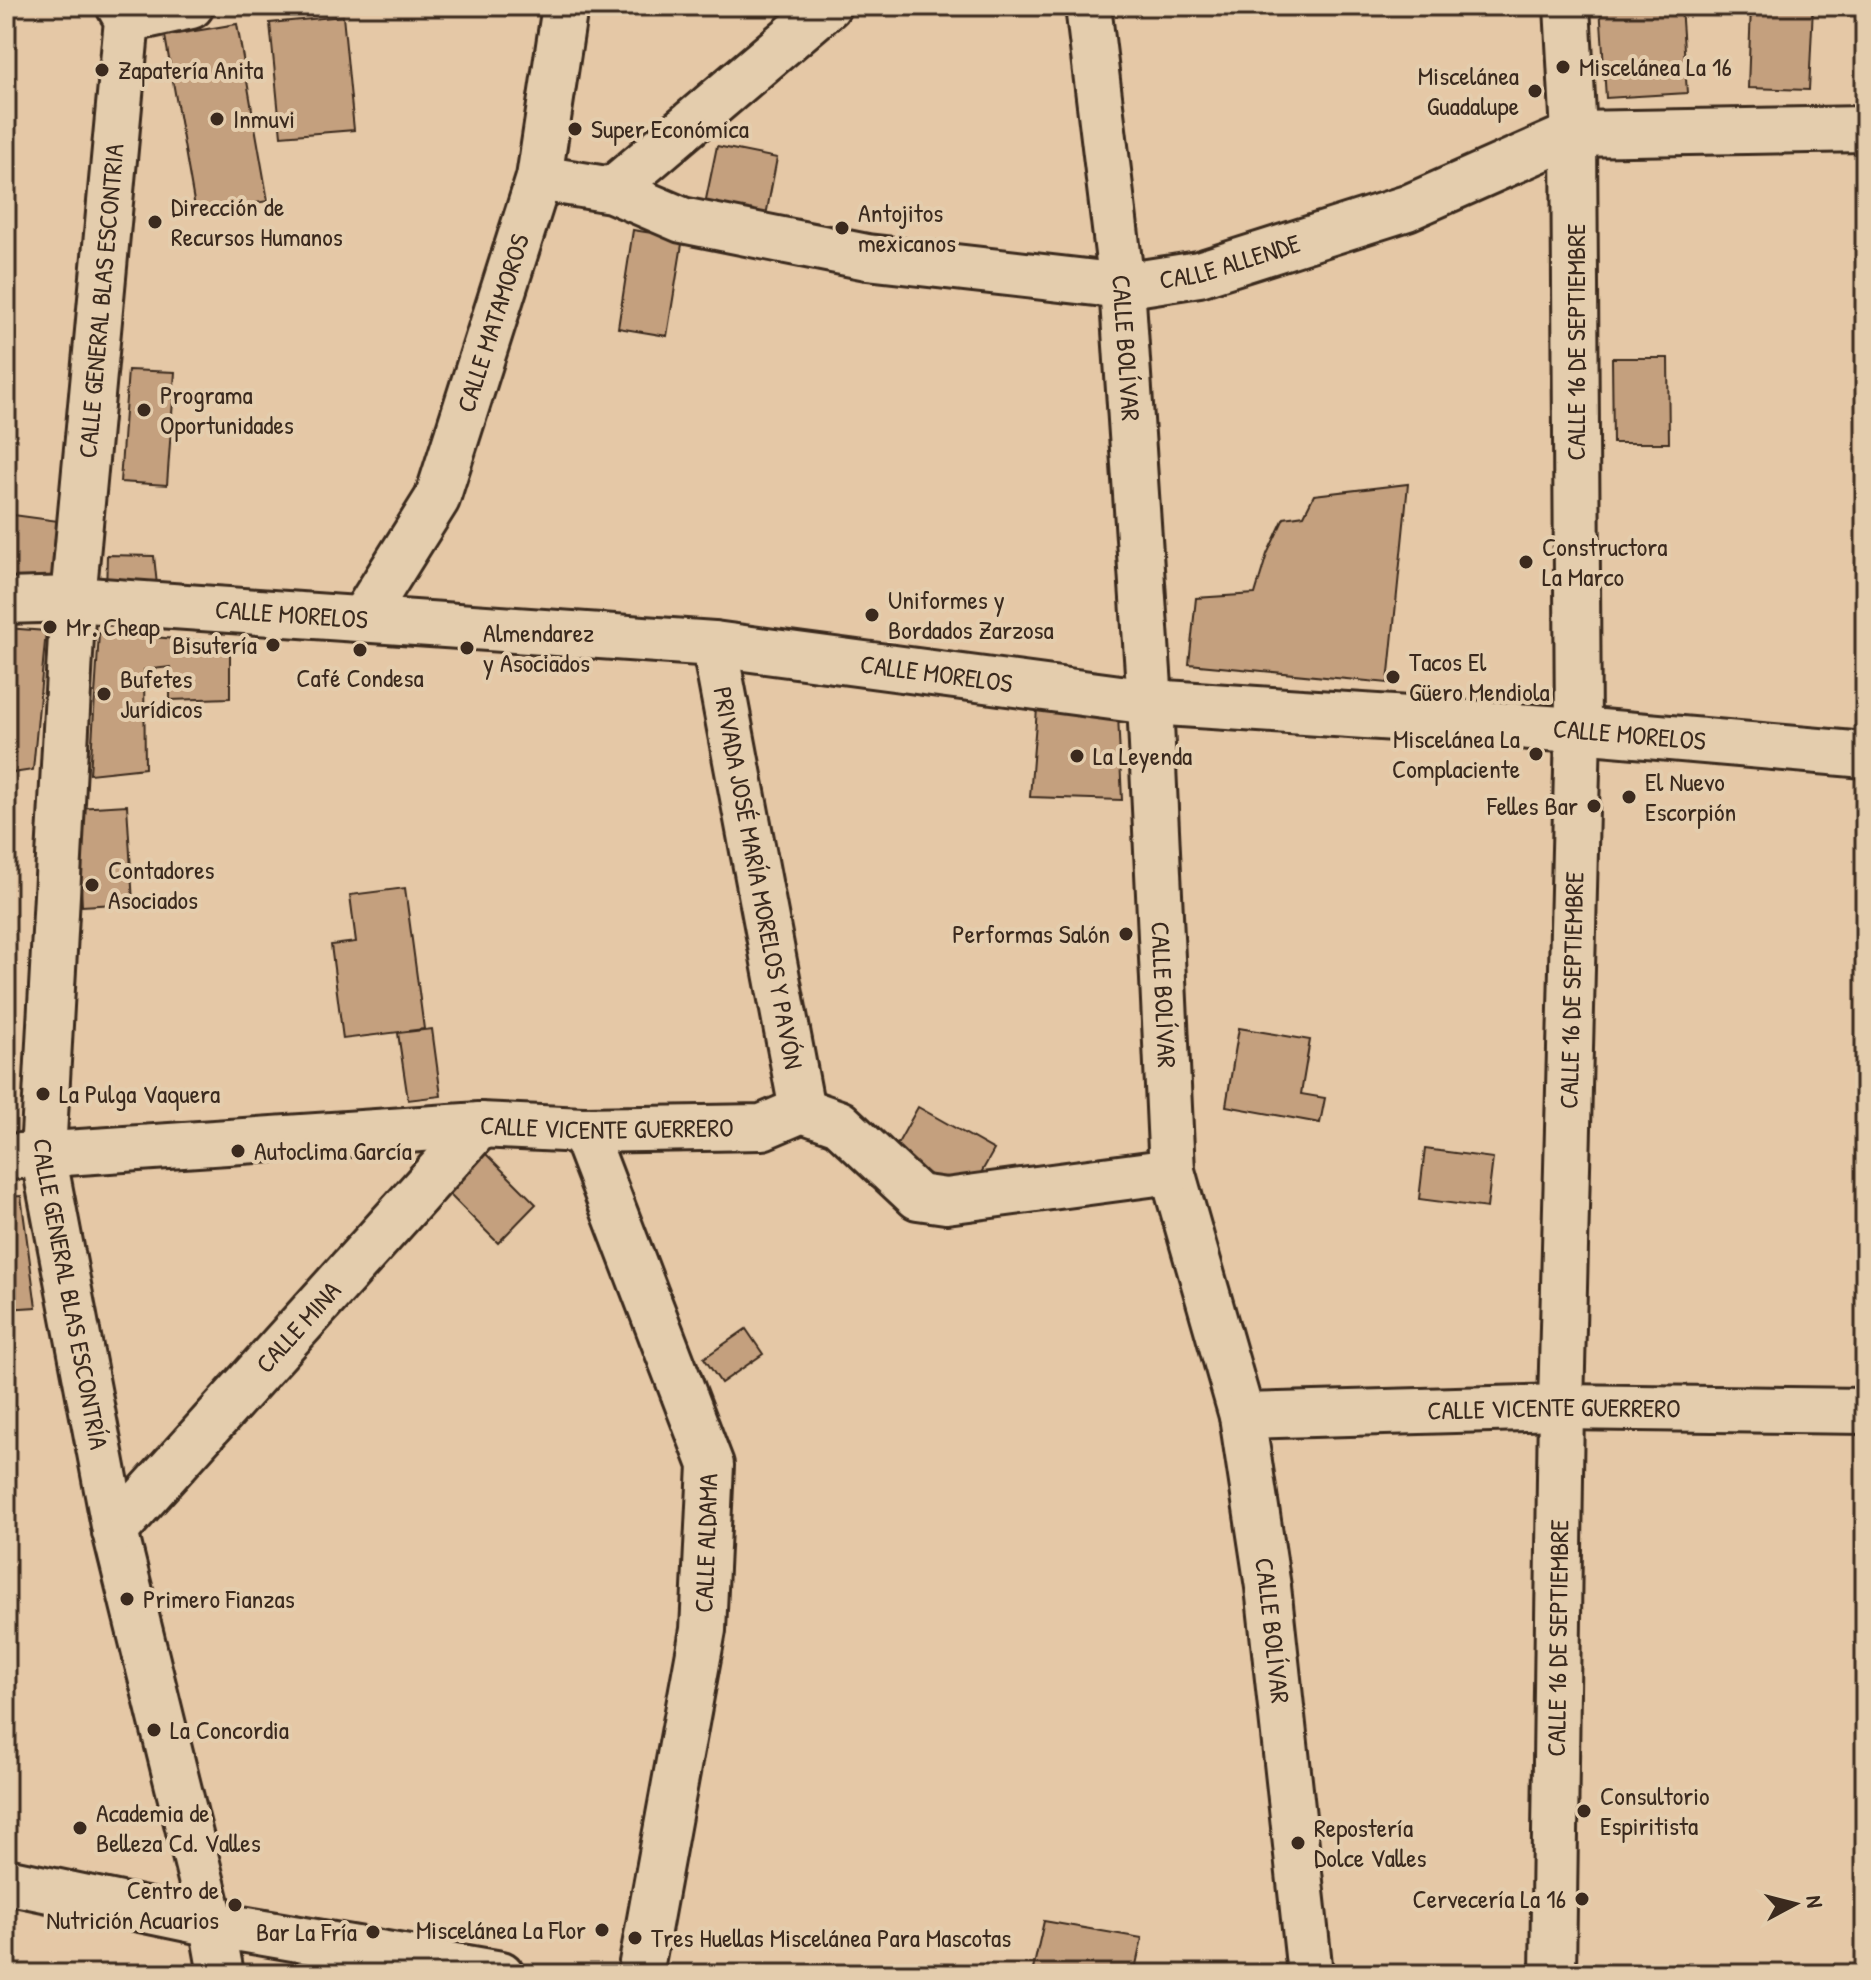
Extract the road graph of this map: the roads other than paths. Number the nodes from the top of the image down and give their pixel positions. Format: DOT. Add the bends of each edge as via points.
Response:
graph roads {
  1 [pos="191,6"];
  2 [pos="565,6"];
  3 [pos="828,6"];
  4 [pos="1088,6"];
  5 [pos="1567,6"];
  6 [pos="123,13"];
  7 [pos="1865,129"];
  8 [pos="1574,134"];
  9 [pos="539,178"];
  10 [pos="612,190"];
  11 [pos="1122,286"];
  12 [pos="73,599"];
  13 [pos="6,601"];
  14 [pos="362,619"];
  15 [pos="714,644"];
  16 [pos="1150,702"];
  17 [pos="1578,730"];
  18 [pos="1865,755"];
  19 [pos="802,1110"];
  20 [pos="480,1125"];
  21 [pos="583,1130"];
  22 [pos="24,1156"];
  23 [pos="1172,1171"];
  24 [pos="1561,1407"];
  25 [pos="1865,1411"];
  26 [pos="1242,1416"];
  27 [pos="115,1531"];
  28 [pos="6,1881"];
  29 [pos="212,1924"];
  30 [pos="221,1974"];
  31 [pos="501,1974"];
  32 [pos="640,1974"];
  33 [pos="1310,1974"];
  34 [pos="1553,1974"];
  1 -- 6 [label="street"];
  2 -- 9 [label="street, CALLE MATAMOROS"];
  3 -- 10 [label="street"];
  4 -- 11 [label="street, CALLE BOLÍVAR"];
  5 -- 8 [label="street, CALLE 16 DE SEPTIEMBRE"];
  6 -- 12 [label="street, CALLE GENERAL BLAS ESCONTRIA"];
  7 -- 8 [label="street, CALLE ALLENDE"];
  8 -- 11 [label="street, CALLE ALLENDE" via="1407,208 1199,274"];
  8 -- 17 [label="street, CALLE 16 DE SEPTIEMBRE"];
  9 -- 10 [label="street, CALLE ALLENDE"];
  9 -- 14 [label="street, CALLE MATAMOROS" via="437,499"];
  10 -- 11 [label="street, CALLE ALLENDE" via="682,220 867,257"];
  11 -- 16 [label="street, CALLE BOLÍVAR"];
  12 -- 13 [label="street, CALLE MORELOS"];
  12 -- 14 [label="street, CALLE MORELOS"];
  12 -- 22 [label="street, CALLE GENERAL BLAS ESCONTRÍA"];
  14 -- 15 [label="street, CALLE MORELOS"];
  15 -- 16 [label="street, CALLE MORELOS"];
  15 -- 19 [label="street, PRIVADA JOSÉ MARÍA MORELOS Y PAVÓN"];
  16 -- 17 [label="street, CALLE MORELOS"];
  16 -- 23 [label="street, CALLE BOLÍVAR"];
  17 -- 18 [label="street, CALLE MORELOS"];
  17 -- 24 [label="street, CALLE 16 DE SEPTIEMBRE"];
  19 -- 21 [label="street, CALLE VICENTE GUERRERO" via="762,1127"];
  19 -- 23 [label="street" via="839,1123 918,1197 946,1201"];
  20 -- 21 [label="street, CALLE VICENTE GUERRERO"];
  20 -- 22 [label="street, CALLE VICENTE GUERRERO"];
  20 -- 27 [label="street, CALLE MINA"];
  21 -- 32 [label="street, CALLE ALDAMA" via="711,1465 703,1630"];
  22 -- 27 [label="street, CALLE GENERAL BLAS ESCONTRÍA"];
  23 -- 26 [label="street, CALLE BOLÍVAR"];
  24 -- 25 [label="street, CALLE VICENTE GUERRERO"];
  24 -- 26 [label="street, CALLE VICENTE GUERRERO"];
  24 -- 34 [label="street, CALLE 16 DE SEPTIEMBRE"];
  26 -- 33 [label="street, CALLE BOLÍVAR" via="1268,1587"];
  27 -- 29 [label="street, CALLE GENERAL BLAS ESCONTRÍA"];
  28 -- 29 [label="street"];
  29 -- 30 [label="street, CALLE GENERAL BLAS ESCONTRÍA"];
  29 -- 31 [label="street"];
}
